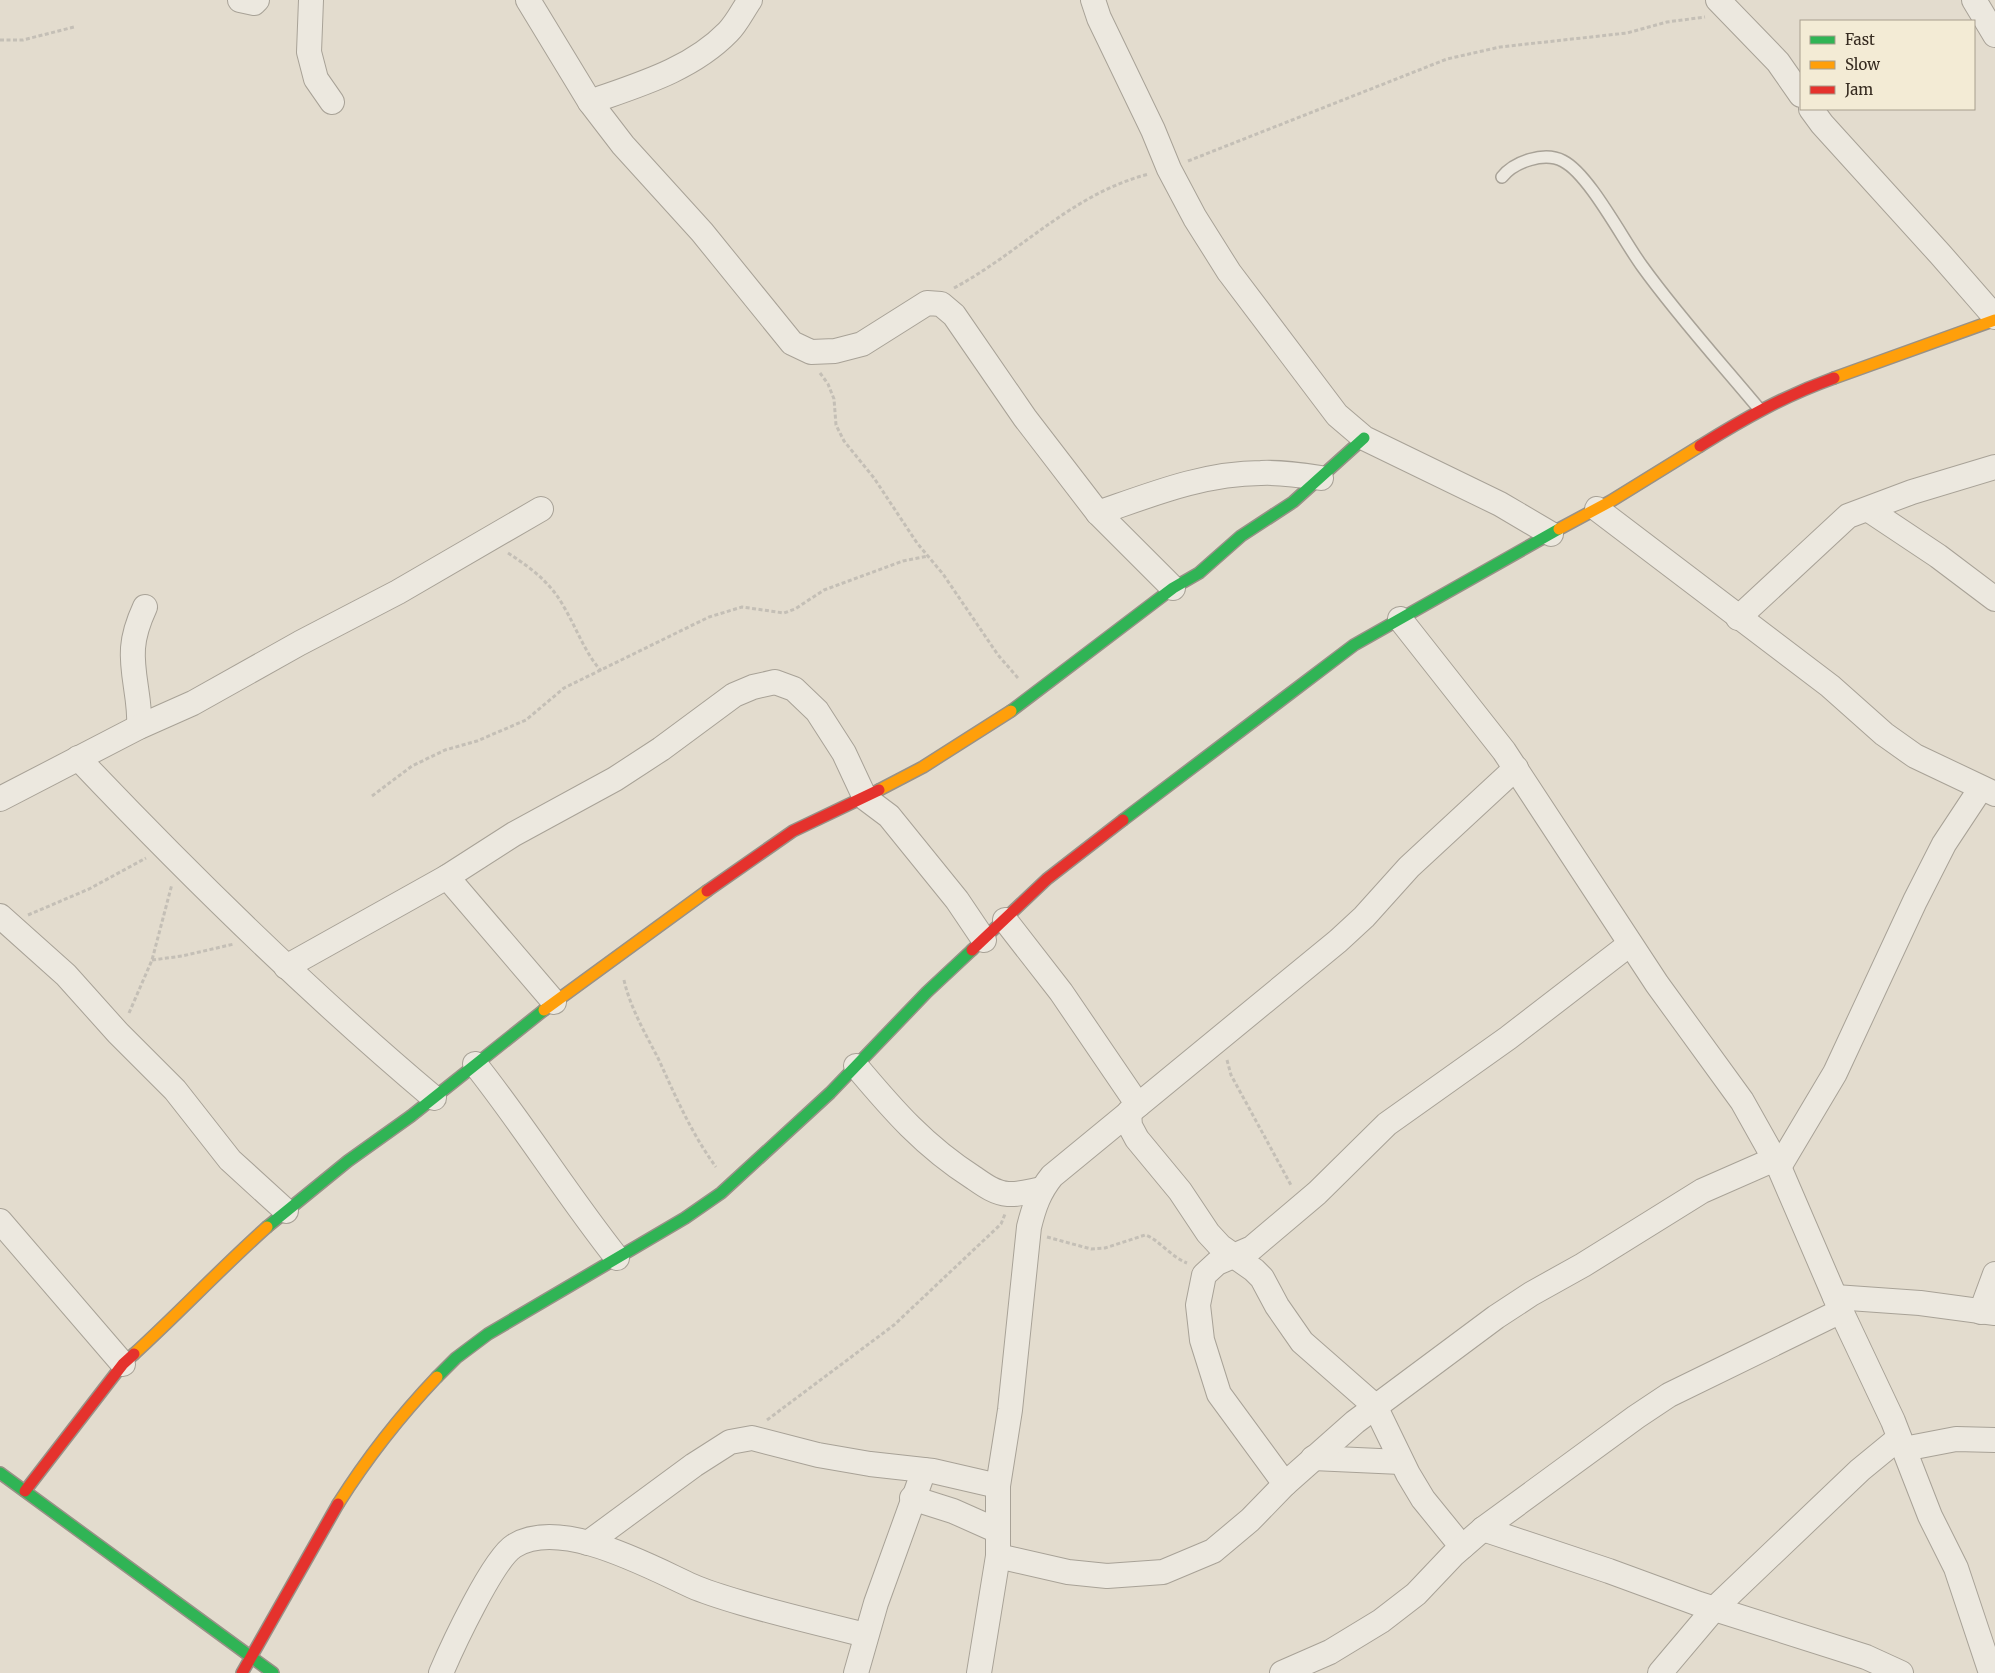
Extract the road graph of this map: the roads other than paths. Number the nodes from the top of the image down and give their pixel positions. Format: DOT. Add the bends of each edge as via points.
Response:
graph roads {
  1 [pos="240,0"];
  2 [pos="258,0"];
  3 [pos="311,0"];
  4 [pos="528,0"];
  5 [pos="750,0"];
  6 [pos="1094,0"];
  7 [pos="1974,0"];
  8 [pos="1727,6"];
  9 [pos="1995,35"];
  10 [pos="1800,94"];
  11 [pos="332,102"];
  12 [pos="590,102"];
  13 [pos="1812,110"];
  14 [pos="1502,177"];
  15 [pos="1995,318"];
  16 [pos="1760,410"];
  17 [pos="1364,438"];
  18 [pos="1995,467"];
  19 [pos="1321,478"];
  20 [pos="541,509"];
  21 [pos="1597,509"];
  22 [pos="1869,510"];
  23 [pos="1098,514"];
  24 [pos="1551,534"];
  25 [pos="1173,588"];
  26 [pos="1995,600"];
  27 [pos="145,607"];
  28 [pos="1738,618"];
  29 [pos="1400,619"];
  30 [pos="139,727"];
  31 [pos="78,758"];
  32 [pos="1516,768"];
  33 [pos="1988,791"];
  34 [pos="866,798"];
  35 [pos="0,799"];
  36 [pos="447,877"];
  37 [pos="5,920"];
  38 [pos="1004,920"];
  39 [pos="984,940"];
  40 [pos="1630,944"];
  41 [pos="286,967"];
  42 [pos="554,1002"];
  43 [pos="475,1064"];
  44 [pos="856,1066"];
  45 [pos="434,1098"];
  46 [pos="1133,1108"];
  47 [pos="1777,1163"];
  48 [pos="1042,1189"];
  49 [pos="286,1210"];
  50 [pos="0,1221"];
  51 [pos="1234,1256"];
  52 [pos="617,1258"];
  53 [pos="1995,1274"];
  54 [pos="1838,1304"];
  55 [pos="1988,1312"];
  56 [pos="123,1364"];
  57 [pos="1375,1406"];
  58 [pos="1995,1440"];
  59 [pos="1902,1443"];
  60 [pos="1313,1458"];
  61 [pos="1401,1462"];
  62 [pos="924,1470"];
  63 [pos="0,1473"];
  64 [pos="1285,1484"];
  65 [pos="998,1486"];
  66 [pos="25,1491"];
  67 [pos="912,1498"];
  68 [pos="1483,1529"];
  69 [pos="998,1530"];
  70 [pos="588,1542"];
  71 [pos="1462,1547"];
  72 [pos="998,1556"];
  73 [pos="1714,1609"];
  74 [pos="866,1635"];
  75 [pos="253,1657"];
  76 [pos="242,1673"];
  77 [pos="273,1673"];
  78 [pos="441,1673"];
  79 [pos="856,1673"];
  80 [pos="979,1673"];
  81 [pos="1282,1673"];
  82 [pos="1660,1673"];
  83 [pos="1900,1673"];
  84 [pos="1992,1673"];
  1 -- 2 [label="street" via="254,3"];
  3 -- 11 [label="street" via="309,52 316,80"];
  4 -- 12 [label="street"];
  5 -- 12 [label="street" via="729,31 702,54 664,76"];
  6 -- 17 [label="street" via="1099,18 1195,218 1229,272 1337,415"];
  7 -- 9 [label="street"];
  8 -- 10 [label="street" via="1778,62"];
  12 -- 23 [label="street" via="792,343 811,352 835,351 862,344 927,303 941,304 954,314 1025,418"];
  13 -- 15 [label="street"];
  14 -- 16 [label="lane" via="1509,168 1546,156 1563,160 1584,178 1642,267"];
  15 -- 16 [label="street" via="1803,389"];
  16 -- 21 [label="street"];
  17 -- 19 [label="street"];
  17 -- 24 [label="street" via="1500,504"];
  18 -- 22 [label="street" via="1912,492"];
  19 -- 23 [label="street" via="1261,472 1235,474 1188,483"];
  19 -- 25 [label="street" via="1293,502 1241,536 1199,573"];
  20 -- 30 [label="street" via="398,592 300,642 201,699"];
  21 -- 24 [label="street"];
  21 -- 28 [label="street"];
  22 -- 26 [label="street" via="1938,556"];
  22 -- 28 [label="street" via="1848,516"];
  23 -- 25 [label="street"];
  24 -- 29 [label="street"];
  25 -- 34 [label="street" via="1033,695 923,767"];
  27 -- 30 [label="street" via="132,649 140,703"];
  28 -- 33 [label="street" via="1830,686 1884,734 1915,756"];
  29 -- 32 [label="street"];
  29 -- 38 [label="street" via="1354,645 1279,700 1047,880"];
  30 -- 31 [label="street"];
  31 -- 35 [label="street"];
  31 -- 41 [label="street" via="170,855"];
  32 -- 40 [label="street"];
  32 -- 46 [label="street" via="1409,866 1338,941"];
  33 -- 47 [label="street" via="1944,844 1835,1074"];
  34 -- 36 [label="street" via="844,753 817,710 794,690 775,682 734,695 615,780 514,834"];
  34 -- 39 [label="street" via="889,816 957,900"];
  34 -- 42 [label="street" via="793,832 729,874"];
  36 -- 41 [label="street"];
  36 -- 42 [label="street"];
  37 -- 49 [label="street" via="66,975 175,1090 230,1160"];
  38 -- 39 [label="street"];
  38 -- 46 [label="street" via="1061,992"];
  39 -- 44 [label="street" via="927,992"];
  40 -- 47 [label="street" via="1742,1101"];
  40 -- 51 [label="street" via="1508,1038 1387,1124 1304,1204 1252,1248"];
  41 -- 45 [label="street"];
  42 -- 43 [label="street"];
  43 -- 45 [label="street"];
  43 -- 52 [label="street"];
  44 -- 48 [label="street" via="931,1148 991,1189 1007,1194"];
  44 -- 52 [label="street" via="730,1185 685,1218"];
  45 -- 49 [label="street"];
  46 -- 48 [label="street" via="1052,1176"];
  46 -- 51 [label="street" via="1130,1126 1137,1139 1180,1191 1208,1233"];
  47 -- 54 [label="street"];
  47 -- 57 [label="street" via="1702,1191 1623,1238 1584,1265 1531,1294"];
  48 -- 65 [label="street" via="1030,1227 1010,1410"];
  49 -- 56 [label="street"];
  50 -- 56 [label="street"];
  51 -- 57 [label="street" via="1262,1278 1276,1306 1302,1342"];
  51 -- 64 [label="street" via="1210,1267 1201,1284 1198,1304 1202,1340 1219,1394"];
  52 -- 75 [label="street" via="488,1334 456,1358 415,1400 362,1465 310,1550"];
  53 -- 55 [label="street"];
  54 -- 55 [label="street" via="1920,1304"];
  54 -- 59 [label="street"];
  54 -- 68 [label="street" via="1670,1395 1591,1448"];
  56 -- 66 [label="street"];
  57 -- 60 [label="street"];
  57 -- 61 [label="street"];
  58 -- 59 [label="street"];
  59 -- 73 [label="street" via="1860,1470"];
  59 -- 84 [label="street" via="1930,1516 1956,1568"];
  60 -- 61 [label="street"];
  60 -- 64 [label="street"];
  61 -- 71 [label="street" via="1423,1499"];
  62 -- 65 [label="street"];
  62 -- 67 [label="street"];
  62 -- 70 [label="street" via="870,1464 748,1438 730,1442 694,1465"];
  63 -- 66 [label="street"];
  64 -- 72 [label="street" via="1250,1520 1213,1551 1163,1572 1107,1576 1068,1572"];
  65 -- 69 [label="street"];
  66 -- 75 [label="street"];
  67 -- 69 [label="street"];
  67 -- 74 [label="street"];
  68 -- 71 [label="street"];
  68 -- 73 [label="street"];
  69 -- 72 [label="street"];
  70 -- 74 [label="street" via="742,1603"];
  70 -- 78 [label="street" via="536,1537 512,1547 494,1569"];
  71 -- 81 [label="street" via="1416,1594 1381,1622 1330,1652"];
  72 -- 80 [label="street"];
  73 -- 82 [label="street"];
  73 -- 83 [label="street" via="1866,1657"];
  74 -- 79 [label="street"];
  75 -- 76 [label="street"];
  75 -- 77 [label="street"];
}
